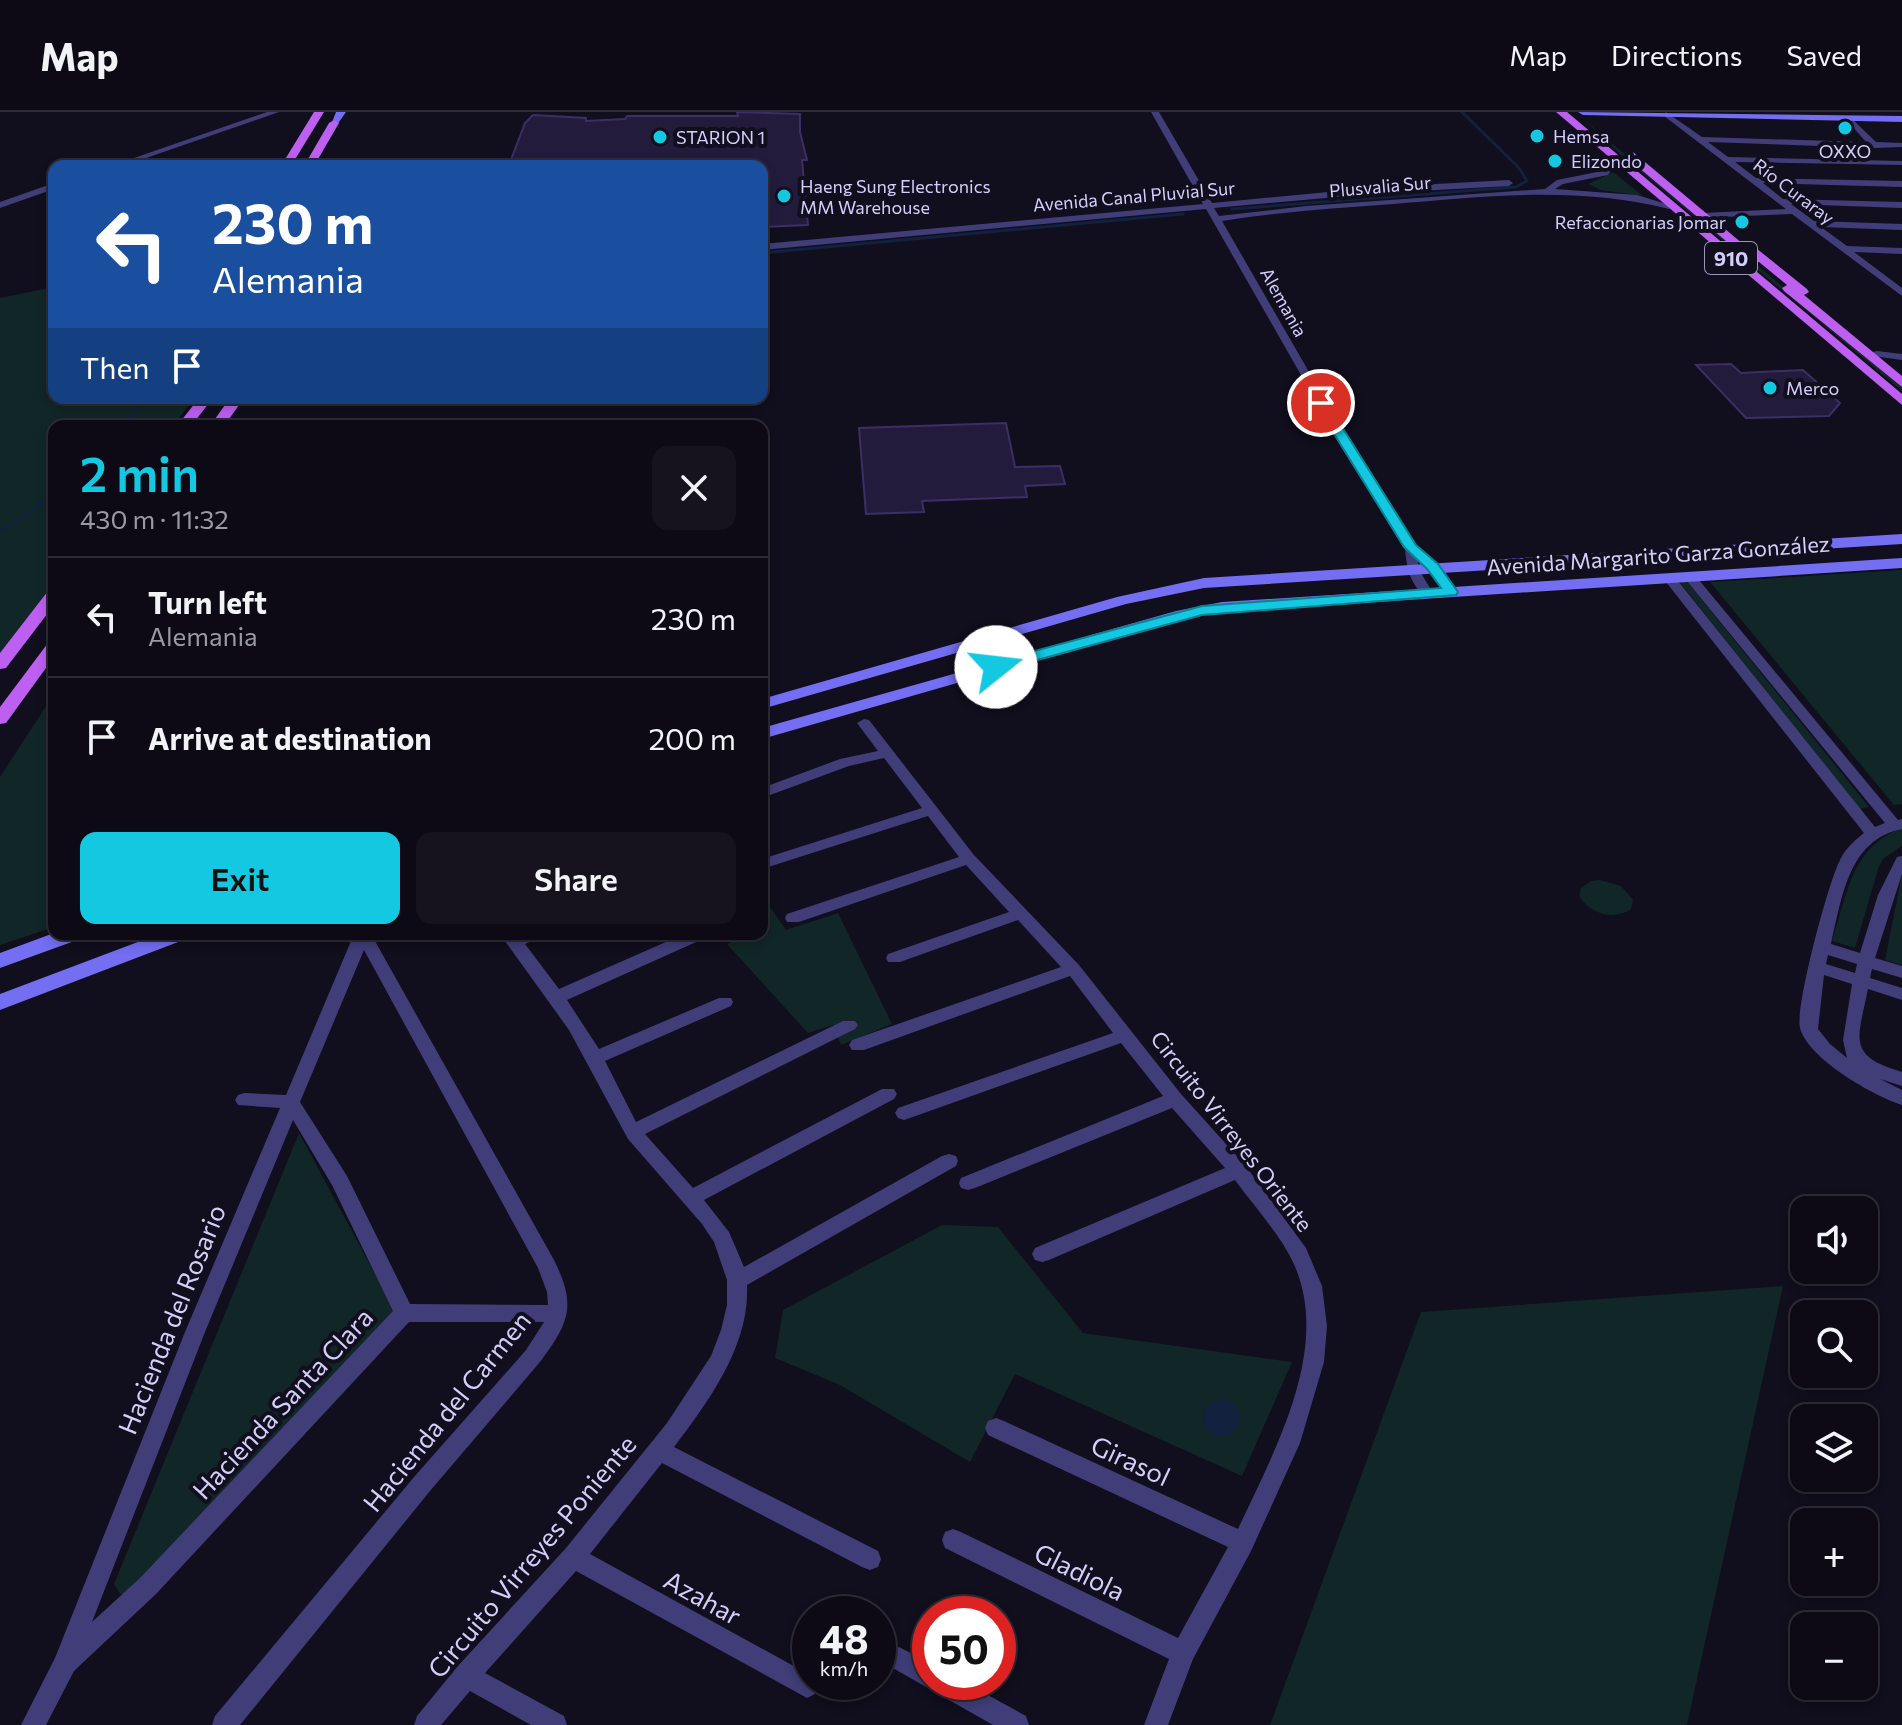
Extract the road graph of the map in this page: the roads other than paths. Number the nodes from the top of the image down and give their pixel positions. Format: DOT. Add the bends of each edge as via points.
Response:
graph roads {
  1 [pos="275,112"];
  2 [pos="319,112"];
  3 [pos="341,112"];
  4 [pos="1155,112"];
  5 [pos="1561,112"];
  6 [pos="1581,112"];
  7 [pos="1667,114"];
  8 [pos="1789,114"];
  9 [pos="1865,115"];
  10 [pos="1849,118"];
  11 [pos="1902,119"];
  12 [pos="1698,139"];
  13 [pos="1873,144"];
  14 [pos="1902,145"];
  15 [pos="1615,159"];
  16 [pos="1723,159"];
  17 [pos="133,160"];
  18 [pos="290,160"];
  19 [pos="312,160"];
  20 [pos="1892,163"];
  21 [pos="1902,163"];
  22 [pos="1902,173"];
  23 [pos="1752,180"];
  24 [pos="1509,183"];
  25 [pos="1902,184"];
  26 [pos="48,188"];
  27 [pos="1545,193"];
  28 [pos="1780,201"];
  29 [pos="0,205"];
  30 [pos="1208,205"];
  31 [pos="1902,205"];
  32 [pos="1669,206"];
  33 [pos="1793,211"];
  34 [pos="1708,216"];
  35 [pos="1218,219"];
  36 [pos="1810,224"];
  37 [pos="1902,227"];
  38 [pos="768,246"];
  39 [pos="1844,249"];
  40 [pos="1902,251"];
  41 [pos="1878,276"];
  42 [pos="1902,276"];
  43 [pos="1902,293"];
  44 [pos="1877,354"];
  45 [pos="1902,357"];
  46 [pos="1902,373"];
  47 [pos="1902,383"];
  48 [pos="1902,401"];
  49 [pos="201,404"];
  50 [pos="189,420"];
  51 [pos="1902,539"];
  52 [pos="1870,541"];
  53 [pos="1411,547"];
  54 [pos="1902,555"];
  55 [pos="1902,563"];
  56 [pos="1871,565"];
  57 [pos="1433,567"];
  58 [pos="1412,568"];
  59 [pos="1802,570"];
  60 [pos="1690,577"];
  61 [pos="1670,579"];
  62 [pos="1451,592"];
  63 [pos="1427,593"];
  64 [pos="48,602"];
  65 [pos="48,654"];
  66 [pos="0,664"];
  67 [pos="768,702"];
  68 [pos="0,719"];
  69 [pos="864,723"];
  70 [pos="768,732"];
  71 [pos="889,753"];
  72 [pos="768,791"];
  73 [pos="931,810"];
  74 [pos="1898,825"];
  75 [pos="1873,834"];
  76 [pos="969,859"];
  77 [pos="1902,861"];
  78 [pos="768,862"];
  79 [pos="1019,914"];
  80 [pos="793,918"];
  81 [pos="57,940"];
  82 [pos="163,940"];
  83 [pos="360,940"];
  84 [pos="366,940"];
  85 [pos="520,940"];
  86 [pos="685,940"];
  87 [pos="1823,947"];
  88 [pos="894,958"];
  89 [pos="0,961"];
  90 [pos="1866,961"];
  91 [pos="1817,967"];
  92 [pos="1073,969"];
  93 [pos="1902,972"];
  94 [pos="1862,981"];
  95 [pos="1902,994"];
  96 [pos="557,997"];
  97 [pos="0,1002"];
  98 [pos="725,1002"];
  99 [pos="849,1025"];
  100 [pos="1125,1035"];
  101 [pos="858,1045"];
  102 [pos="595,1058"];
  103 [pos="888,1094"];
  104 [pos="1901,1094"];
  105 [pos="1175,1099"];
  106 [pos="244,1100"];
  107 [pos="291,1102"];
  108 [pos="904,1113"];
  109 [pos="633,1132"];
  110 [pos="949,1161"];
  111 [pos="1238,1170"];
  112 [pos="968,1183"];
  113 [pos="692,1197"];
  114 [pos="1042,1254"];
  115 [pos="737,1281"];
  116 [pos="404,1313"];
  117 [pos="559,1314"];
  118 [pos="996,1428"];
  119 [pos="658,1450"];
  120 [pos="953,1540"];
  121 [pos="1243,1543"];
  122 [pos="573,1557"];
  123 [pos="870,1559"];
  124 [pos="1183,1653"];
  125 [pos="899,1659"];
  126 [pos="64,1665"];
  127 [pos="912,1666"];
  128 [pos="465,1675"];
  129 [pos="792,1678"];
  130 [pos="972,1700"];
  131 [pos="33,1725"];
  132 [pos="224,1725"];
  133 [pos="426,1725"];
  134 [pos="555,1725"];
  135 [pos="1017,1725"];
  136 [pos="1156,1725"];
  1 -- 17 [label="street"];
  2 -- 18 [label="main road"];
  3 -- 19 [label="main road"];
  4 -- 30 [label="street, Alemania"];
  5 -- 15 [label="main road, 910"];
  6 -- 7 [label="main road"];
  6 -- 34 [label="main road, 910"];
  7 -- 8 [label="main road"];
  7 -- 12 [label="street, Río Curaray"];
  8 -- 10 [label="main road"];
  9 -- 10 [label="main road"];
  9 -- 11 [label="main road"];
  10 -- 13 [label="street"];
  12 -- 13 [label="street"];
  12 -- 16 [label="street, Río Curaray"];
  13 -- 14 [label="street"];
  13 -- 20 [label="street"];
  15 -- 27 [label="street" via="1605,173 1560,182"];
  15 -- 32 [label="main road, 910"];
  16 -- 20 [label="street"];
  16 -- 23 [label="street, Río Curaray"];
  20 -- 21 [label="street"];
  20 -- 22 [label="street"];
  23 -- 25 [label="street"];
  23 -- 28 [label="street, Río Curaray"];
  24 -- 30 [label="street, Avenida Canal Pluvial Sur"];
  26 -- 29 [label="street"];
  27 -- 32 [label="street" via="1621,195"];
  27 -- 35 [label="street, Plusvalia Sur"];
  28 -- 31 [label="street"];
  28 -- 33 [label="street, Río Curaray"];
  30 -- 35 [label="street, Alemania"];
  30 -- 38 [label="street, Avenida Canal Pluvial Sur"];
  32 -- 48 [label="main road, 910"];
  33 -- 34 [label="street"];
  33 -- 36 [label="street, Río Curaray"];
  34 -- 44 [label="main road"];
  34 -- 47 [label="main road, 910"];
  35 -- 53 [label="street, Alemania" via="1303,373"];
  36 -- 37 [label="street"];
  36 -- 39 [label="street, Río Curaray"];
  39 -- 40 [label="street"];
  39 -- 41 [label="street, Río Curaray"];
  41 -- 42 [label="street"];
  41 -- 43 [label="street, Río Curaray"];
  44 -- 45 [label="street"];
  44 -- 46 [label="main road"];
  49 -- 50 [label="main road"];
  51 -- 52 [label="main road, Avenida Margarito Garza González"];
  52 -- 57 [label="main road, Avenida Margarito Garza González"];
  52 -- 59 [label="main road" via="1854,549 1767,559"];
  53 -- 57 [label="street, Alemania"];
  53 -- 58 [label="street, Alemania"];
  54 -- 56 [label="main road" via="1879,558"];
  55 -- 56 [label="main road, Avenida Margarito Garza González"];
  56 -- 59 [label="main road, Avenida Margarito Garza González"];
  57 -- 58 [label="main road, Avenida Margarito Garza González"];
  57 -- 62 [label="street, Alemania"];
  58 -- 63 [label="street, Alemania"];
  58 -- 67 [label="main road, Avenida Margarito Garza González" via="1175,588"];
  59 -- 60 [label="main road, Avenida Margarito Garza González"];
  60 -- 61 [label="main road, Avenida Margarito Garza González"];
  60 -- 74 [label="street"];
  61 -- 62 [label="main road, Avenida Margarito Garza González"];
  61 -- 75 [label="street"];
  62 -- 63 [label="main road, Avenida Margarito Garza González"];
  63 -- 70 [label="main road, Avenida Margarito Garza González" via="1182,614"];
  64 -- 66 [label="main road"];
  65 -- 68 [label="main road"];
  69 -- 71 [label="street, Circuito Virreyes Oriente"];
  71 -- 72 [label="street" via="845,762"];
  71 -- 73 [label="street, Circuito Virreyes Oriente"];
  73 -- 76 [label="street, Circuito Virreyes Oriente"];
  73 -- 78 [label="street"];
  74 -- 75 [label="street"];
  75 -- 87 [label="street" via="1846,862"];
  76 -- 79 [label="street, Circuito Virreyes Oriente"];
  76 -- 80 [label="street"];
  77 -- 90 [label="street" via="1888,884"];
  79 -- 88 [label="street"];
  79 -- 92 [label="street, Circuito Virreyes Oriente"];
  81 -- 89 [label="main road"];
  82 -- 97 [label="main road"];
  83 -- 107 [label="street, Hacienda del Rosario"];
  84 -- 117 [label="street, Hacienda del Carmen" via="547,1266 558,1290"];
  85 -- 96 [label="street, Circuito Virreyes Poniente"];
  86 -- 96 [label="street"];
  87 -- 90 [label="street"];
  87 -- 91 [label="street"];
  90 -- 93 [label="street"];
  90 -- 94 [label="street"];
  91 -- 94 [label="street"];
  91 -- 104 [label="street" via="1810,1029 1847,1066"];
  92 -- 100 [label="street, Circuito Virreyes Oriente"];
  92 -- 101 [label="street"];
  94 -- 95 [label="street"];
  94 -- 104 [label="street" via="1850,1043 1856,1057 1881,1072"];
  96 -- 102 [label="street, Circuito Virreyes Poniente"];
  98 -- 102 [label="street"];
  99 -- 109 [label="street"];
  100 -- 105 [label="street, Circuito Virreyes Oriente"];
  100 -- 108 [label="street"];
  102 -- 109 [label="street, Circuito Virreyes Poniente"];
  103 -- 113 [label="street"];
  105 -- 111 [label="street, Circuito Virreyes Oriente"];
  105 -- 112 [label="street"];
  106 -- 107 [label="street"];
  107 -- 116 [label="street, Hacienda Santa Clara" via="340,1181"];
  107 -- 126 [label="street, Hacienda del Rosario"];
  109 -- 113 [label="street, Circuito Virreyes Poniente"];
  110 -- 115 [label="street"];
  111 -- 114 [label="street"];
  111 -- 121 [label="street, Circuito Virreyes Oriente" via="1299,1254 1312,1286 1317,1326 1314,1362 1289,1443"];
  113 -- 115 [label="street, Circuito Virreyes Poniente" via="727,1243"];
  115 -- 119 [label="street, Circuito Virreyes Poniente" via="727,1343 710,1377"];
  116 -- 117 [label="street"];
  116 -- 126 [label="street, Hacienda Santa Clara" via="148,1586"];
  117 -- 132 [label="street, Hacienda del Carmen" via="547,1339"];
  118 -- 121 [label="street, Girasol"];
  119 -- 122 [label="street, Circuito Virreyes Poniente"];
  119 -- 123 [label="street"];
  120 -- 124 [label="street, Gladiola"];
  121 -- 124 [label="street, Circuito Virreyes Oriente"];
  122 -- 128 [label="street, Circuito Virreyes Poniente"];
  122 -- 129 [label="street, Azahar"];
  124 -- 136 [label="street, Circuito Virreyes Oriente"];
  125 -- 127 [label="street"];
  126 -- 131 [label="street, Hacienda del Rosario"];
  128 -- 133 [label="street, Circuito Virreyes Poniente"];
  128 -- 134 [label="street"];
  130 -- 135 [label="street"];
}
